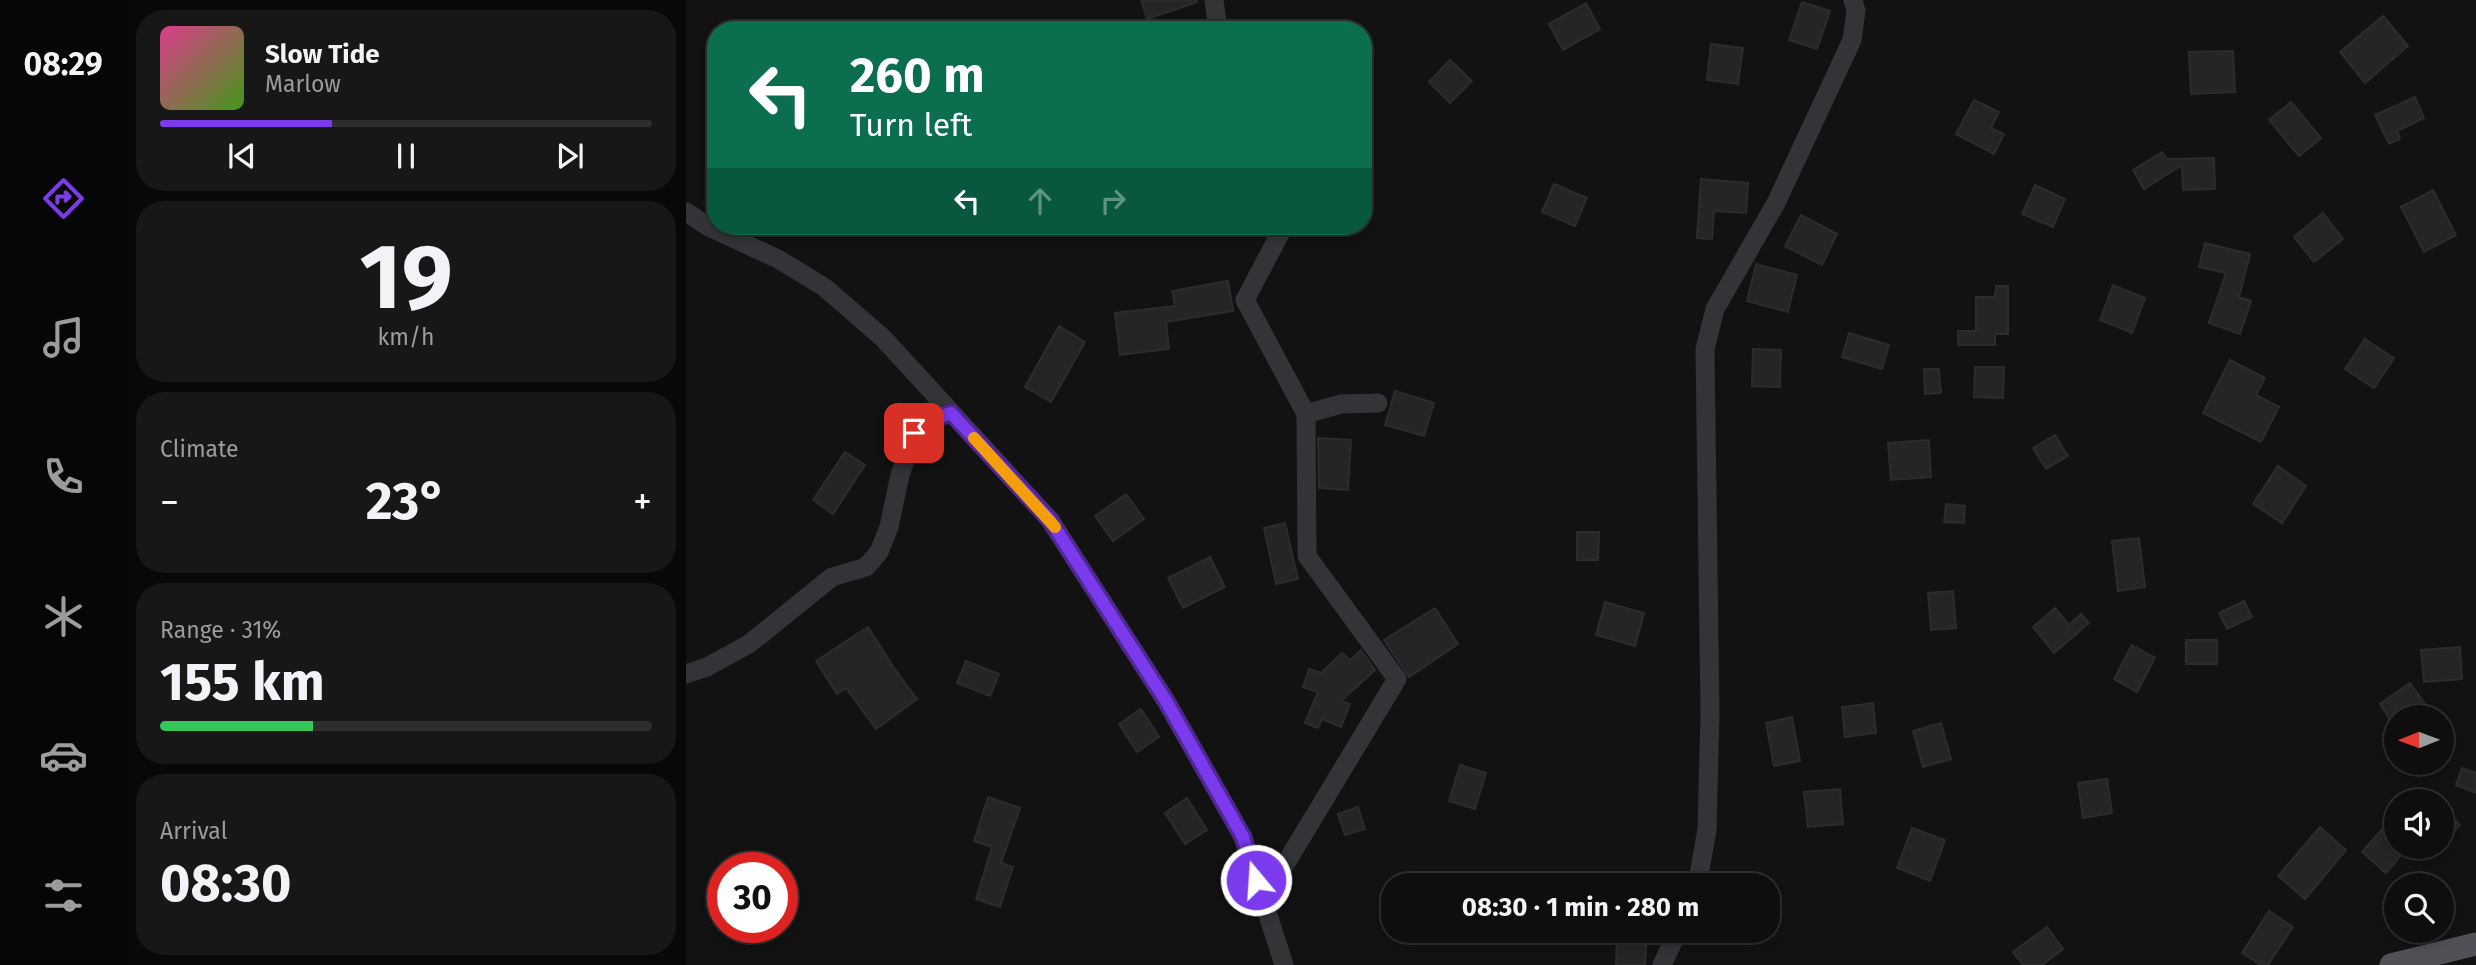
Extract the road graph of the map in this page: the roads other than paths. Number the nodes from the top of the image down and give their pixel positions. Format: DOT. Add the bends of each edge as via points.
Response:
graph roads {
  1 [pos="1214,0"];
  2 [pos="1853,0"];
  3 [pos="1217,21"];
  4 [pos="686,212"];
  5 [pos="707,226"];
  6 [pos="727,235"];
  7 [pos="1279,235"];
  8 [pos="1378,403"];
  9 [pos="951,413"];
  10 [pos="1306,414"];
  11 [pos="686,674"];
  12 [pos="1700,873"];
  13 [pos="1263,901"];
  14 [pos="1672,943"];
  15 [pos="2476,943"];
  16 [pos="1284,965"];
  17 [pos="1662,965"];
  18 [pos="2391,965"];
  1 -- 3 [label="street"];
  2 -- 12 [label="street" via="1852,40 1776,203 1715,309 1705,349 1710,714 1707,830"];
  4 -- 5 [label="street"];
  6 -- 9 [label="street" via="778,258 824,287 883,338"];
  7 -- 10 [label="street" via="1245,300"];
  8 -- 10 [label="street" via="1341,404"];
  9 -- 11 [label="street" via="922,423 914,433 889,527 879,552 866,566 832,577 749,643"];
  9 -- 13 [label="street" via="1050,520 1166,701 1243,837"];
  10 -- 13 [label="street" via="1307,556 1397,679"];
  13 -- 16 [label="street"];
  14 -- 17 [label="street"];
  15 -- 18 [label="main road"];
}
